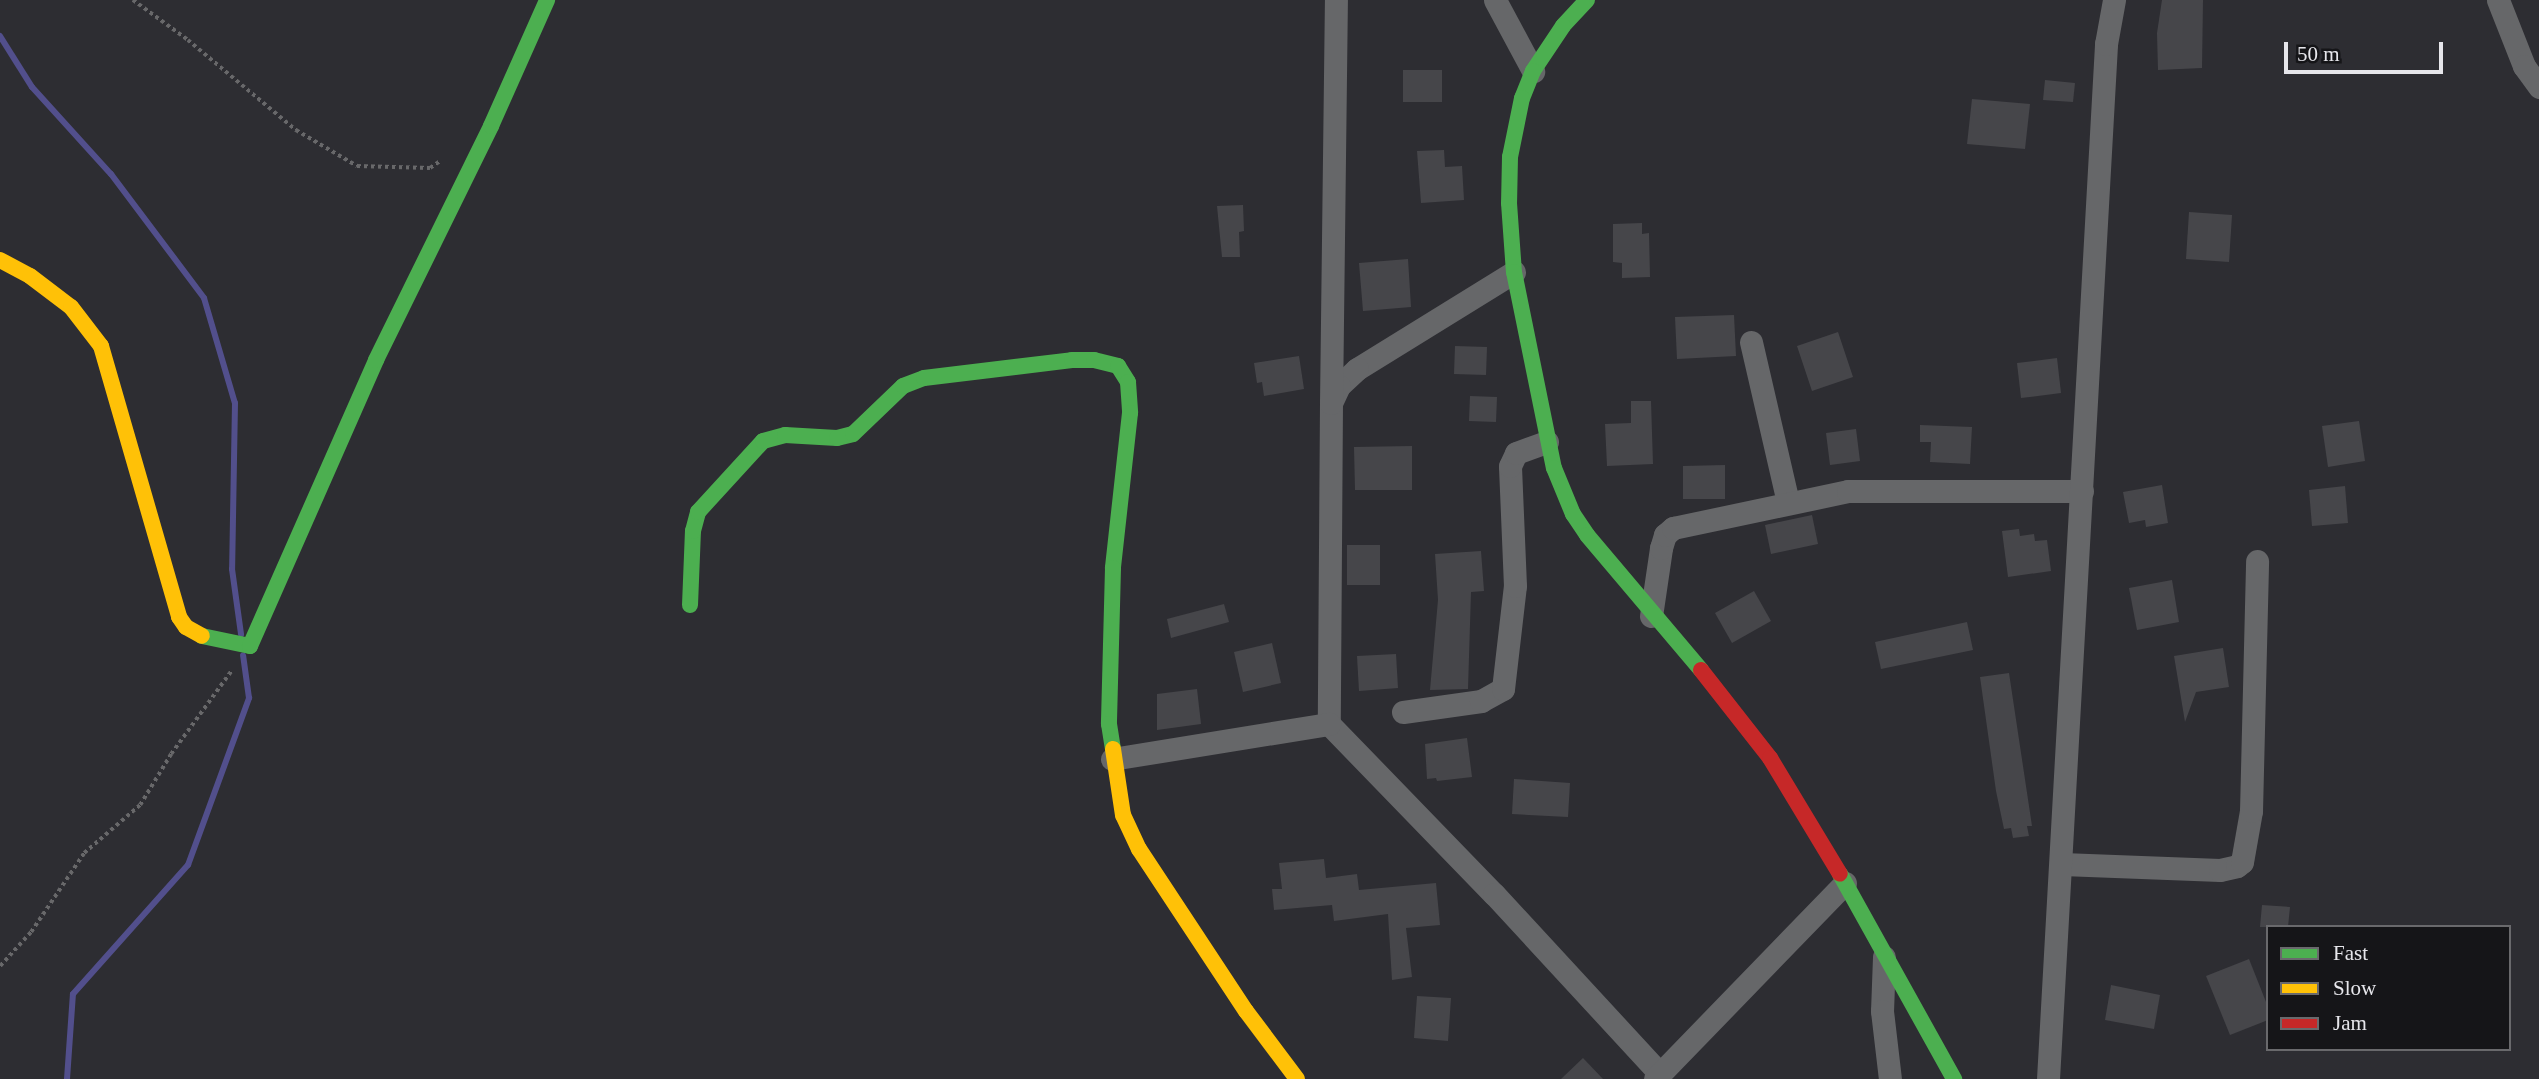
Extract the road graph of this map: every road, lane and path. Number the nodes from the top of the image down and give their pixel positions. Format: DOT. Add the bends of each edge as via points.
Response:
graph roads {
  1 [pos="133,0"];
  2 [pos="547,0"];
  3 [pos="1336,0"];
  4 [pos="1495,0"];
  5 [pos="1562,0"];
  6 [pos="1587,0"];
  7 [pos="2114,0"];
  8 [pos="2498,0"];
  9 [pos="1563,26"];
  10 [pos="1533,71"];
  11 [pos="2539,87"];
  12 [pos="450,154"];
  13 [pos="0,260"];
  14 [pos="1514,272"];
  15 [pos="1751,342"];
  16 [pos="1331,403"];
  17 [pos="1547,442"];
  18 [pos="2082,491"];
  19 [pos="1788,502"];
  20 [pos="2257,561"];
  21 [pos="690,605"];
  22 [pos="1651,616"];
  23 [pos="250,646"];
  24 [pos="1403,712"];
  25 [pos="1329,724"];
  26 [pos="1112,759"];
  27 [pos="2062,864"];
  28 [pos="1845,883"];
  29 [pos="1884,954"];
  30 [pos="0,966"];
  31 [pos="1658,1077"];
  32 [pos="1297,1079"];
  33 [pos="1890,1079"];
  34 [pos="1954,1079"];
  35 [pos="2048,1079"];
  1 -- 12 [label="path" via="296,130 356,166 430,168"];
  2 -- 23 [label="street" via="376,360"];
  3 -- 16 [label="street"];
  4 -- 10 [label="street"];
  5 -- 9 [label="street"];
  6 -- 9 [label="street"];
  7 -- 18 [label="street" via="2106,44"];
  8 -- 11 [label="street" via="2524,66"];
  9 -- 10 [label="street"];
  10 -- 14 [label="street" via="1522,98 1510,157"];
  13 -- 23 [label="street" via="71,307 101,346 179,617 186,627 207,639"];
  14 -- 16 [label="street" via="1357,369 1339,386"];
  14 -- 17 [label="street"];
  15 -- 19 [label="street"];
  16 -- 25 [label="street"];
  17 -- 22 [label="street" via="1573,514"];
  17 -- 24 [label="street" via="1516,453 1510,466 1515,586 1503,689 1481,701"];
  18 -- 19 [label="street" via="1874,489"];
  18 -- 27 [label="street"];
  19 -- 22 [label="street" via="1668,531 1661,548"];
  20 -- 27 [label="street" via="2250,811 2242,862 2220,870"];
  21 -- 26 [label="street" via="698,512 763,441 785,435 837,438 853,434 903,386 924,378 1072,360 1108,362 1124,374 1131,397 1113,568 1109,661"];
  22 -- 28 [label="street" via="1770,758"];
  23 -- 30 [label="path" via="171,754 140,806 84,853 31,932"];
  25 -- 26 [label="street"];
  25 -- 31 [label="street" via="1494,894"];
  26 -- 32 [label="street" via="1123,815 1139,849 1246,1011"];
  27 -- 35 [label="street"];
  28 -- 29 [label="street"];
  28 -- 31 [label="street"];
  29 -- 33 [label="street" via="1882,1011"];
  29 -- 34 [label="street"];
}
